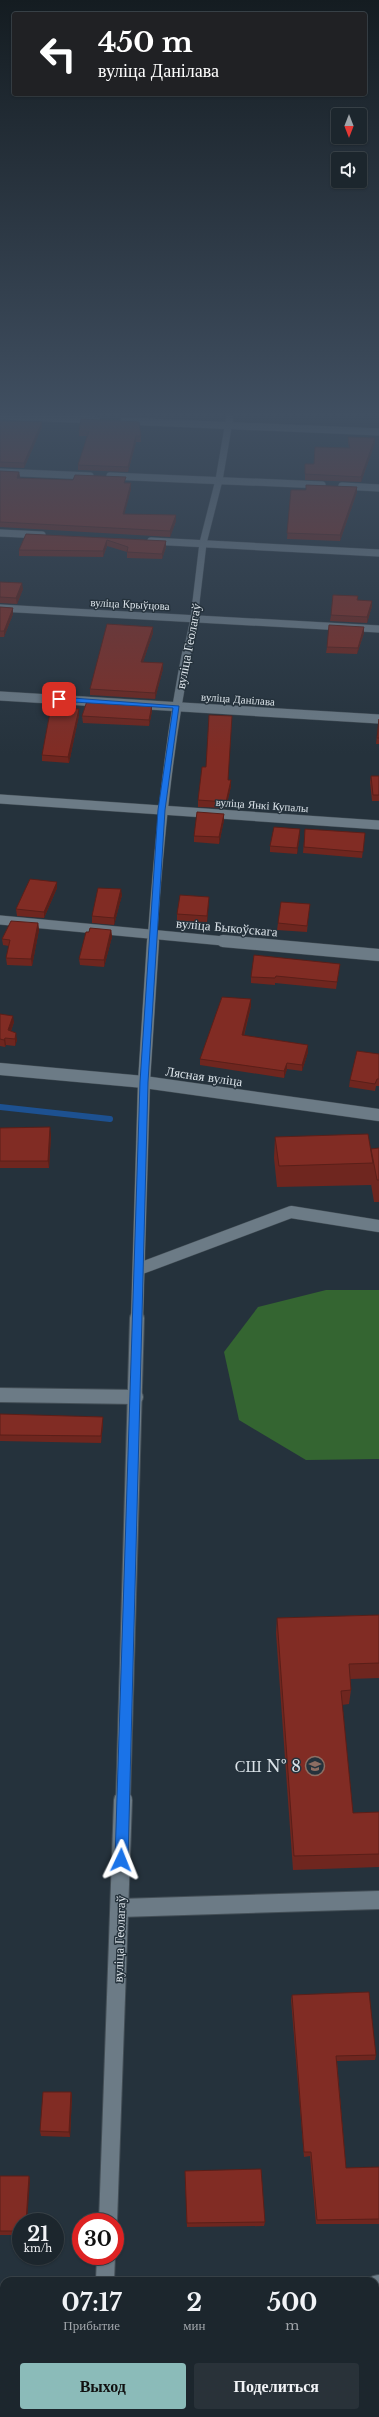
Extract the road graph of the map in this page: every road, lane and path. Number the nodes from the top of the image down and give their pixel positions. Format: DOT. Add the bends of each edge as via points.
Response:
graph roads {
  1 [pos="206,529"];
  2 [pos="0,534"];
  3 [pos="47,536"];
  4 [pos="141,540"];
  5 [pos="203,543"];
  6 [pos="379,553"];
  7 [pos="0,608"];
  8 [pos="194,619"];
  9 [pos="379,629"];
  10 [pos="0,696"];
  11 [pos="176,706"];
  12 [pos="379,720"];
  13 [pos="0,799"];
  14 [pos="162,810"];
  15 [pos="379,825"];
  16 [pos="0,920"];
  17 [pos="153,933"];
  18 [pos="379,955"];
  19 [pos="0,1069"];
  20 [pos="144,1082"];
  21 [pos="379,1115"];
  22 [pos="379,1226"];
  23 [pos="139,1269"];
  24 [pos="0,1395"];
  25 [pos="136,1397"];
  26 [pos="379,1900"];
  27 [pos="120,1908"];
  28 [pos="108,2213"];
  29 [pos="106,2265"];
  30 [pos="105,2277"];
  1 -- 5 [label="street, вуліца Геолагаў"];
  2 -- 3 [label="street"];
  4 -- 5 [label="street"];
  5 -- 6 [label="street"];
  5 -- 8 [label="street, вуліца Геолагаў"];
  7 -- 8 [label="street, вуліца Крыўцова"];
  8 -- 9 [label="street, вуліца Крыўцова"];
  8 -- 11 [label="street, вуліца Геолагаў"];
  10 -- 11 [label="street, вуліца Данілава"];
  11 -- 12 [label="street, вуліца Данілава"];
  11 -- 14 [label="street, вуліца Геолагаў"];
  13 -- 14 [label="street, вуліца Янкі Купалы"];
  14 -- 15 [label="street, вуліца Янкі Купалы"];
  14 -- 17 [label="street, вуліца Геолагаў"];
  16 -- 17 [label="street, вуліца Быкоўскага"];
  17 -- 18 [label="street, вуліца Быкоўскага"];
  17 -- 20 [label="street, вуліца Геолагаў"];
  19 -- 20 [label="street, Лясная вуліца"];
  20 -- 21 [label="street, Лясная вуліца"];
  20 -- 23 [label="street, вуліца Геолагаў"];
  22 -- 23 [label="street" via="291,1212"];
  23 -- 25 [label="street, вуліца Геолагаў"];
  24 -- 25 [label="street"];
  25 -- 27 [label="street, вуліца Геолагаў"];
  26 -- 27 [label="street"];
  27 -- 28 [label="street, вуліца Геолагаў"];
  29 -- 30 [label="street"];
}
